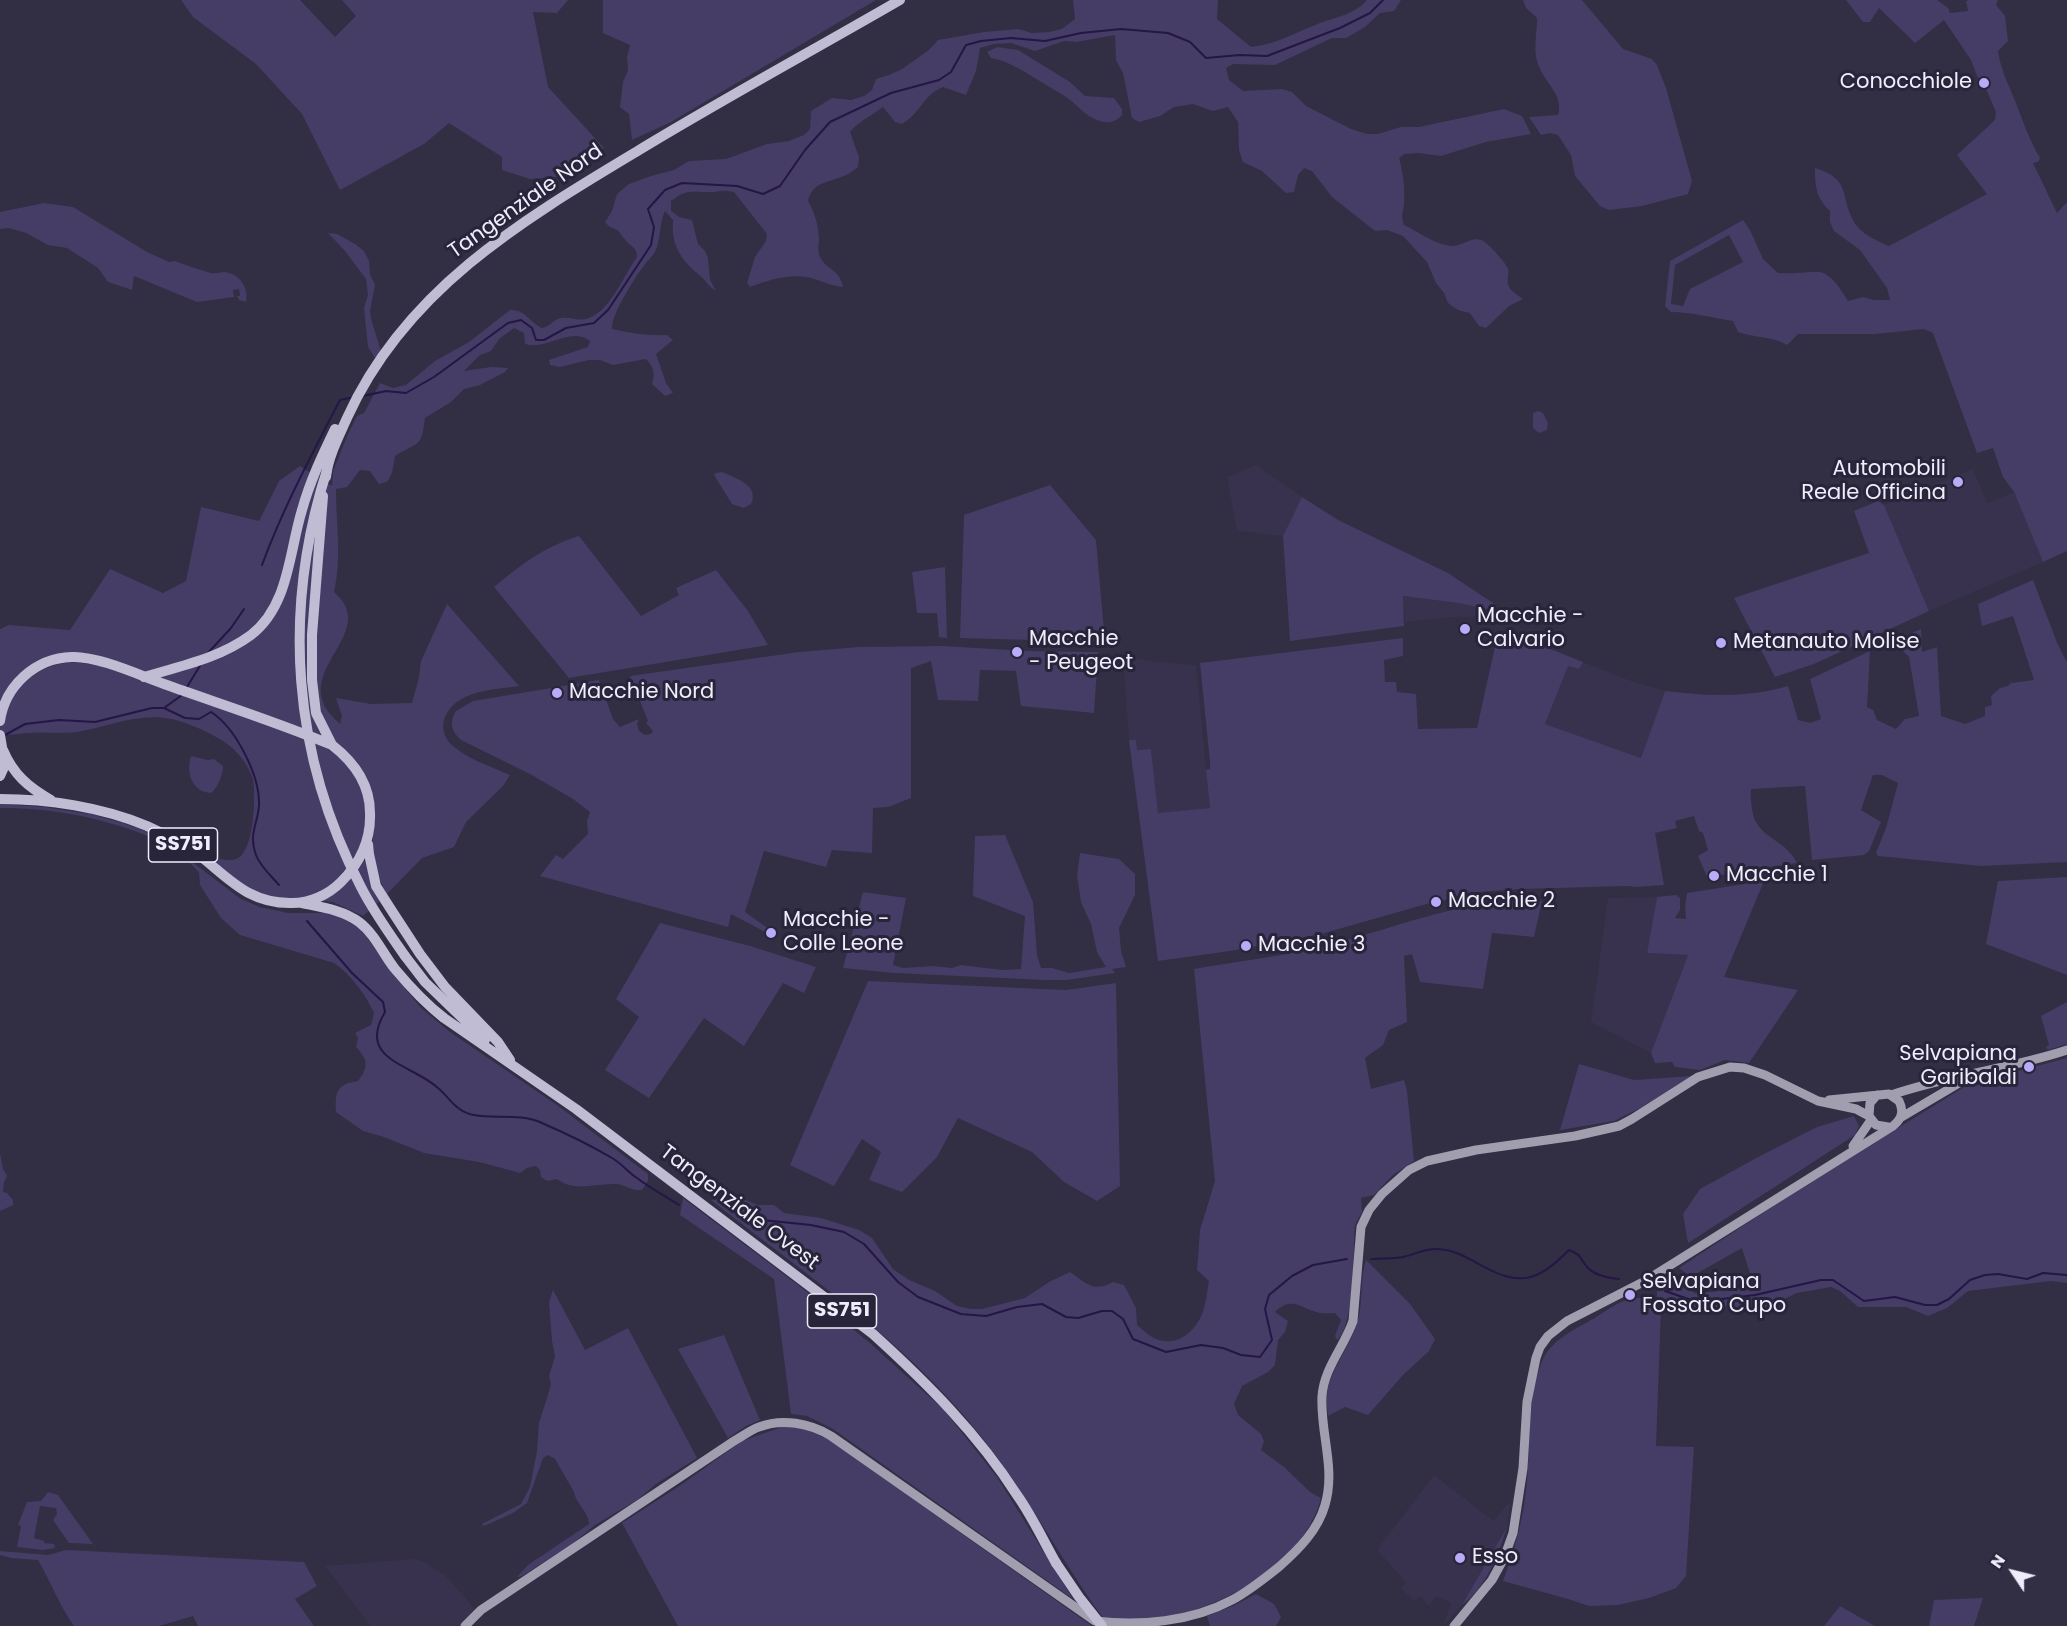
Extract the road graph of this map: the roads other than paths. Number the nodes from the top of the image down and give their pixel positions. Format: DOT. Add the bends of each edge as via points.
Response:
graph roads {
  1 [pos="900,0"];
  2 [pos="352,408"];
  3 [pos="327,470"];
  4 [pos="144,676"];
  5 [pos="0,721"];
  6 [pos="0,735"];
  7 [pos="332,745"];
  8 [pos="3,750"];
  9 [pos="0,776"];
  10 [pos="0,799"];
  11 [pos="54,802"];
  12 [pos="368,838"];
  13 [pos="302,903"];
  14 [pos="2067,1050"];
  15 [pos="512,1063"];
  16 [pos="1981,1071"];
  17 [pos="1880,1094"];
  18 [pos="1891,1095"];
  19 [pos="1818,1101"];
  20 [pos="1870,1118"];
  21 [pos="1900,1118"];
  22 [pos="1889,1127"];
  23 [pos="1848,1152"];
  24 [pos="465,1626"];
  25 [pos="1102,1626"];
  26 [pos="1454,1626"];
  1 -- 2 [label="main road, Tangenziale Nord" via="730,95 565,194 489,246 402,330"];
  2 -- 3 [label="main road, Tangenziale Nord"];
  2 -- 4 [label="main road" via="339,423 315,469 286,578 267,618 253,633 220,653"];
  3 -- 7 [label="main road, bridge" via="316,567 312,663 316,713"];
  3 -- 15 [label="main road, Tangenziale Nord, bridge" via="309,537 299,617 300,677 308,737 329,815 367,897 405,956 425,982"];
  4 -- 5 [label="main road" via="73,657 46,662 23,676 7,698"];
  4 -- 7 [label="main road"];
  6 -- 8 [label="main road"];
  7 -- 12 [label="main road" via="362,778 370,807"];
  8 -- 9 [label="main road" via="5,765"];
  8 -- 11 [label="main road" via="9,765 26,785"];
  10 -- 11 [label="main road"];
  11 -- 13 [label="main road, SS751" via="144,825 175,839 252,896"];
  12 -- 13 [label="main road" via="362,856 344,879 321,896"];
  12 -- 15 [label="main road, Tangenziale Ovest" via="376,886 390,908 445,987 498,1042"];
  13 -- 15 [label="main road, Tangenziale Ovest" via="359,922 425,1003"];
  14 -- 16 [label="main road"];
  15 -- 25 [label="main road, Tangenziale Ovest / SS751, bridge" via="863,1326 907,1364 965,1425 1017,1494 1056,1563"];
  16 -- 18 [label="main road"];
  16 -- 21 [label="main road"];
  17 -- 18 [label="main road"];
  17 -- 19 [label="main road"];
  17 -- 20 [label="main road" via="1870,1103"];
  18 -- 21 [label="main road" via="1901,1104"];
  19 -- 20 [label="main road" via="1856,1109"];
  19 -- 24 [label="main road" via="1765,1075 1730,1067 1698,1077 1619,1126 1427,1161 1394,1181 1375,1202 1361,1227 1353,1321 1324,1383 1322,1414 1329,1463 1325,1506 1317,1525 1298,1550 1231,1601 1191,1616 1148,1625 1095,1621 831,1436 811,1426 774,1423 758,1427 717,1452 481,1610"];
  20 -- 22 [label="main road" via="1879,1126"];
  20 -- 23 [label="main road"];
  21 -- 22 [label="main road"];
  22 -- 23 [label="main road"];
  23 -- 26 [label="main road" via="1645,1281 1567,1321 1548,1336 1536,1358 1527,1402 1523,1468 1513,1533 1492,1580"];
}
